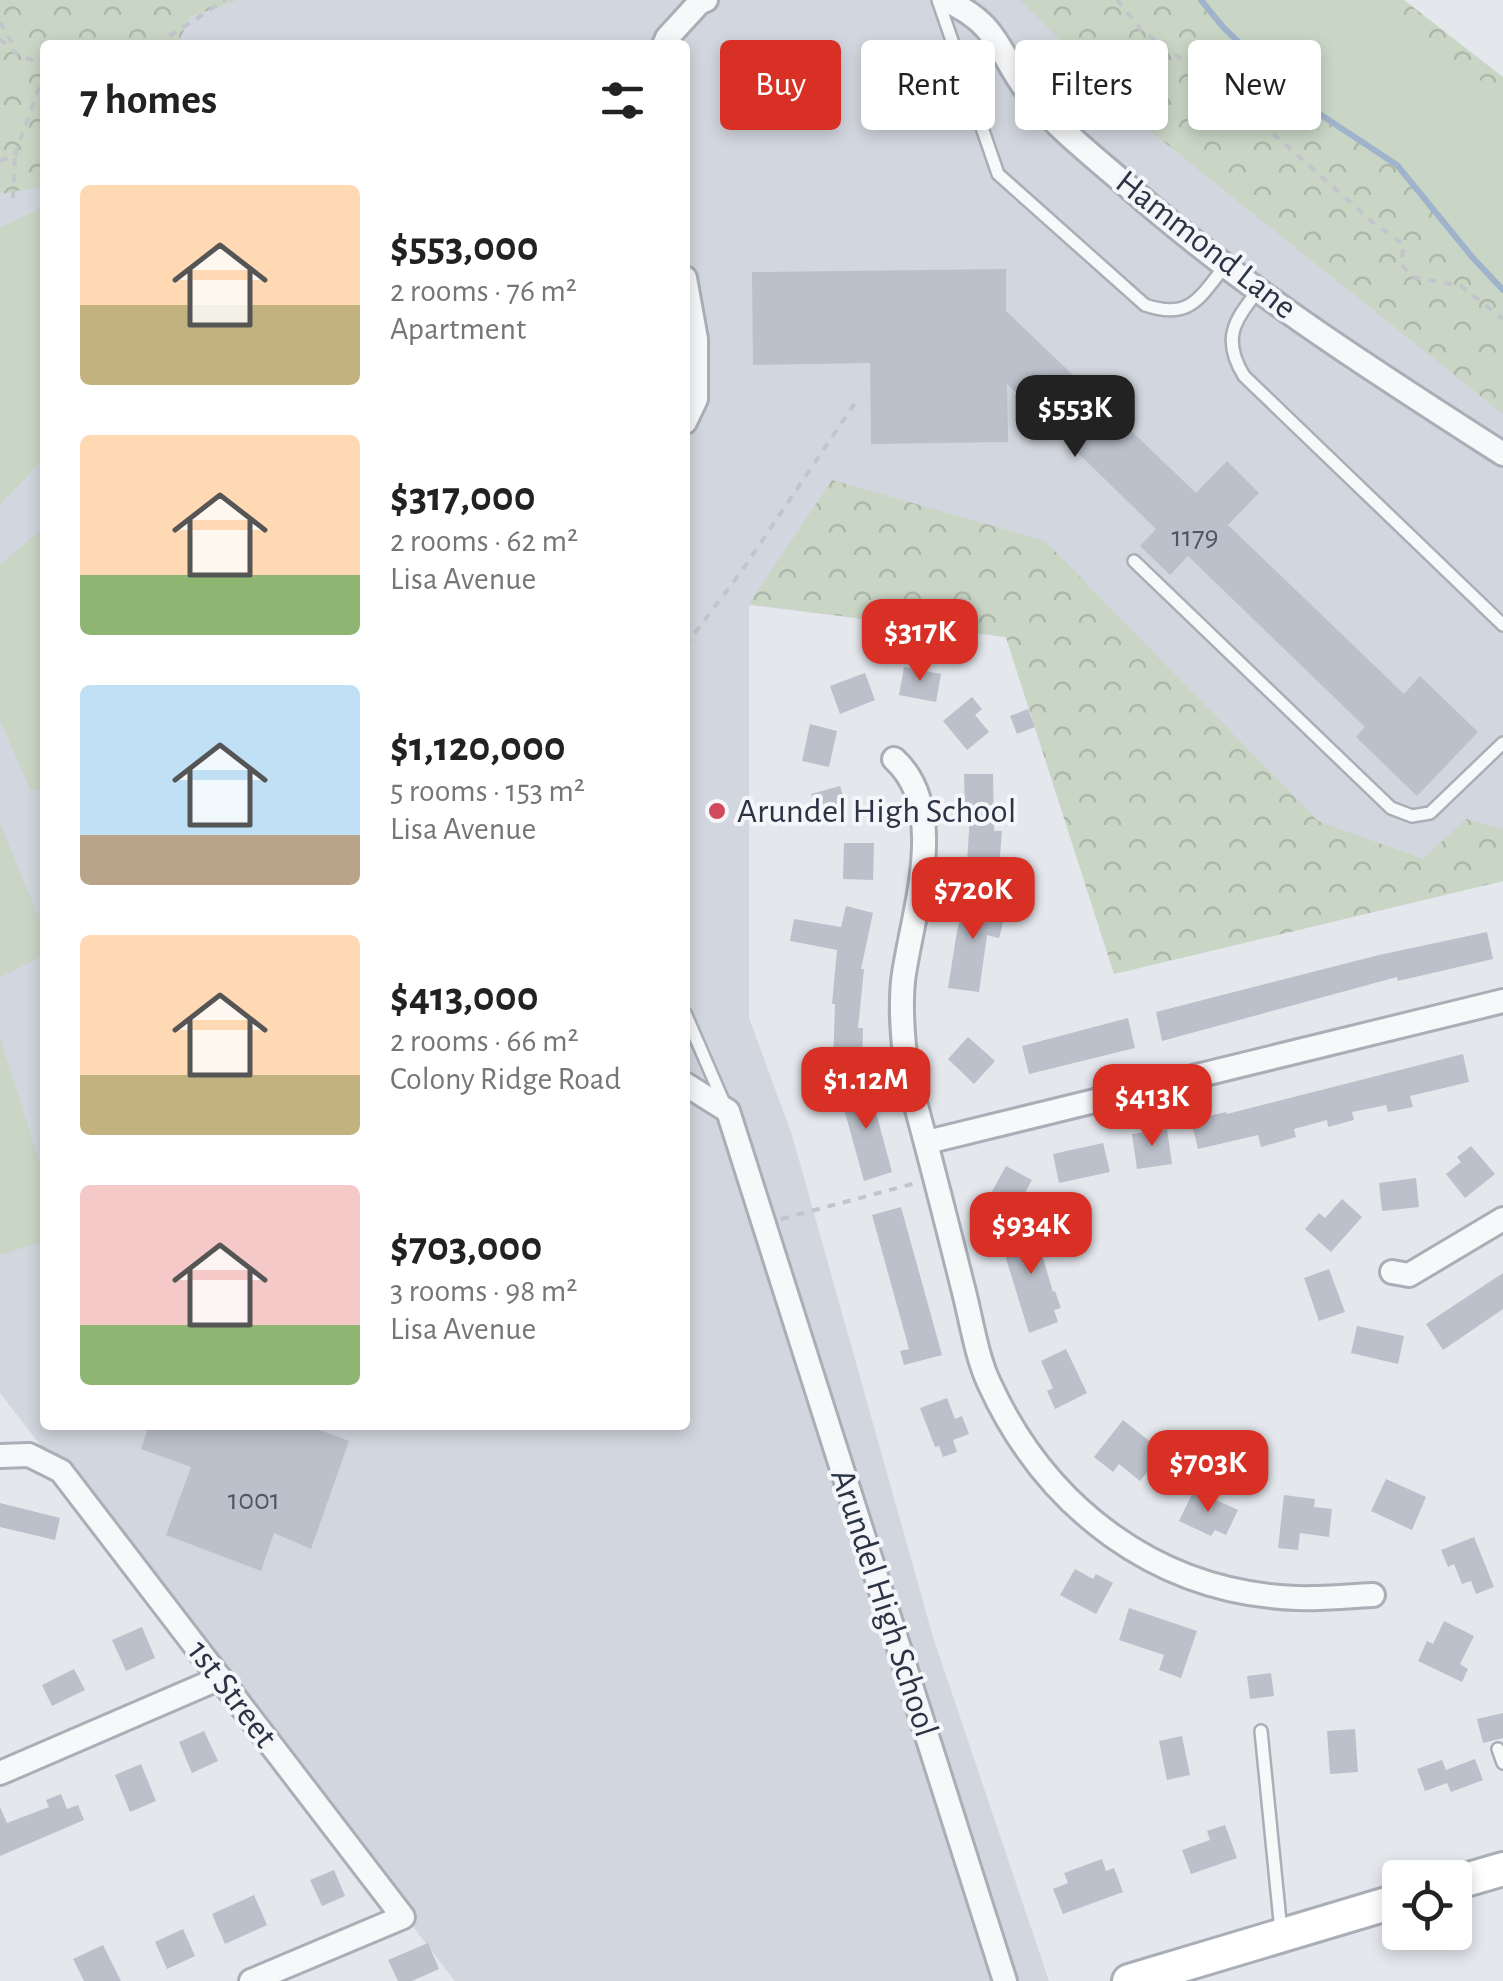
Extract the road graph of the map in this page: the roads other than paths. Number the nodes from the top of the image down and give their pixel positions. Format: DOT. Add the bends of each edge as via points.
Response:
graph roads {
  1 [pos="706,0"];
  2 [pos="942,0"];
  3 [pos="665,40"];
  4 [pos="1224,267"];
  5 [pos="1258,291"];
  6 [pos="690,306"];
  7 [pos="690,412"];
  8 [pos="1503,454"];
  9 [pos="1134,561"];
  10 [pos="1503,625"];
  11 [pos="1503,743"];
  12 [pos="894,759"];
  13 [pos="1503,1000"];
  14 [pos="690,1025"];
  15 [pos="690,1087"];
  16 [pos="728,1112"];
  17 [pos="926,1142"];
  18 [pos="1503,1218"];
  19 [pos="1392,1272"];
  20 [pos="0,1456"];
  21 [pos="1374,1595"];
  22 [pos="220,1678"];
  23 [pos="1260,1731"];
  24 [pos="1498,1748"];
  25 [pos="1503,1763"];
  26 [pos="0,1772"];
  27 [pos="1503,1869"];
  28 [pos="1472,1878"];
  29 [pos="1382,1905"];
  30 [pos="1282,1935"];
  31 [pos="251,1981"];
  32 [pos="1005,1981"];
  33 [pos="1129,1981"];
  1 -- 3 [label="street"];
  2 -- 4 [label="street, Hammond Lane" via="971,12 997,37 1034,101"];
  2 -- 4 [label="lane" via="998,174 1145,305 1182,310"];
  4 -- 5 [label="street, Hammond Lane"];
  5 -- 8 [label="street, Hammond Lane"];
  5 -- 10 [label="lane" via="1231,333 1233,358 1244,376"];
  6 -- 7 [label="street" via="696,339"];
  9 -- 11 [label="lane" via="1391,808 1412,816 1430,813"];
  12 -- 17 [label="street" via="907,771 923,818 902,1028"];
  13 -- 17 [label="street"];
  14 -- 16 [label="lane, Arundel High School"];
  15 -- 16 [label="street"];
  16 -- 32 [label="street, Arundel High School"];
  17 -- 21 [label="street" via="987,1380 1020,1442 1064,1498 1108,1535 1204,1582 1297,1598"];
  18 -- 19 [label="street" via="1410,1275"];
  20 -- 22 [label="street, 1st Street" via="29,1455 61,1471"];
  22 -- 26 [label="street"];
  22 -- 31 [label="street, 1st Street" via="403,1917"];
  23 -- 30 [label="lane"];
  24 -- 25 [label="lane"];
  27 -- 28 [label="main road"];
  29 -- 30 [label="main road"];
  30 -- 33 [label="main road" via="1208,1964"];
}
